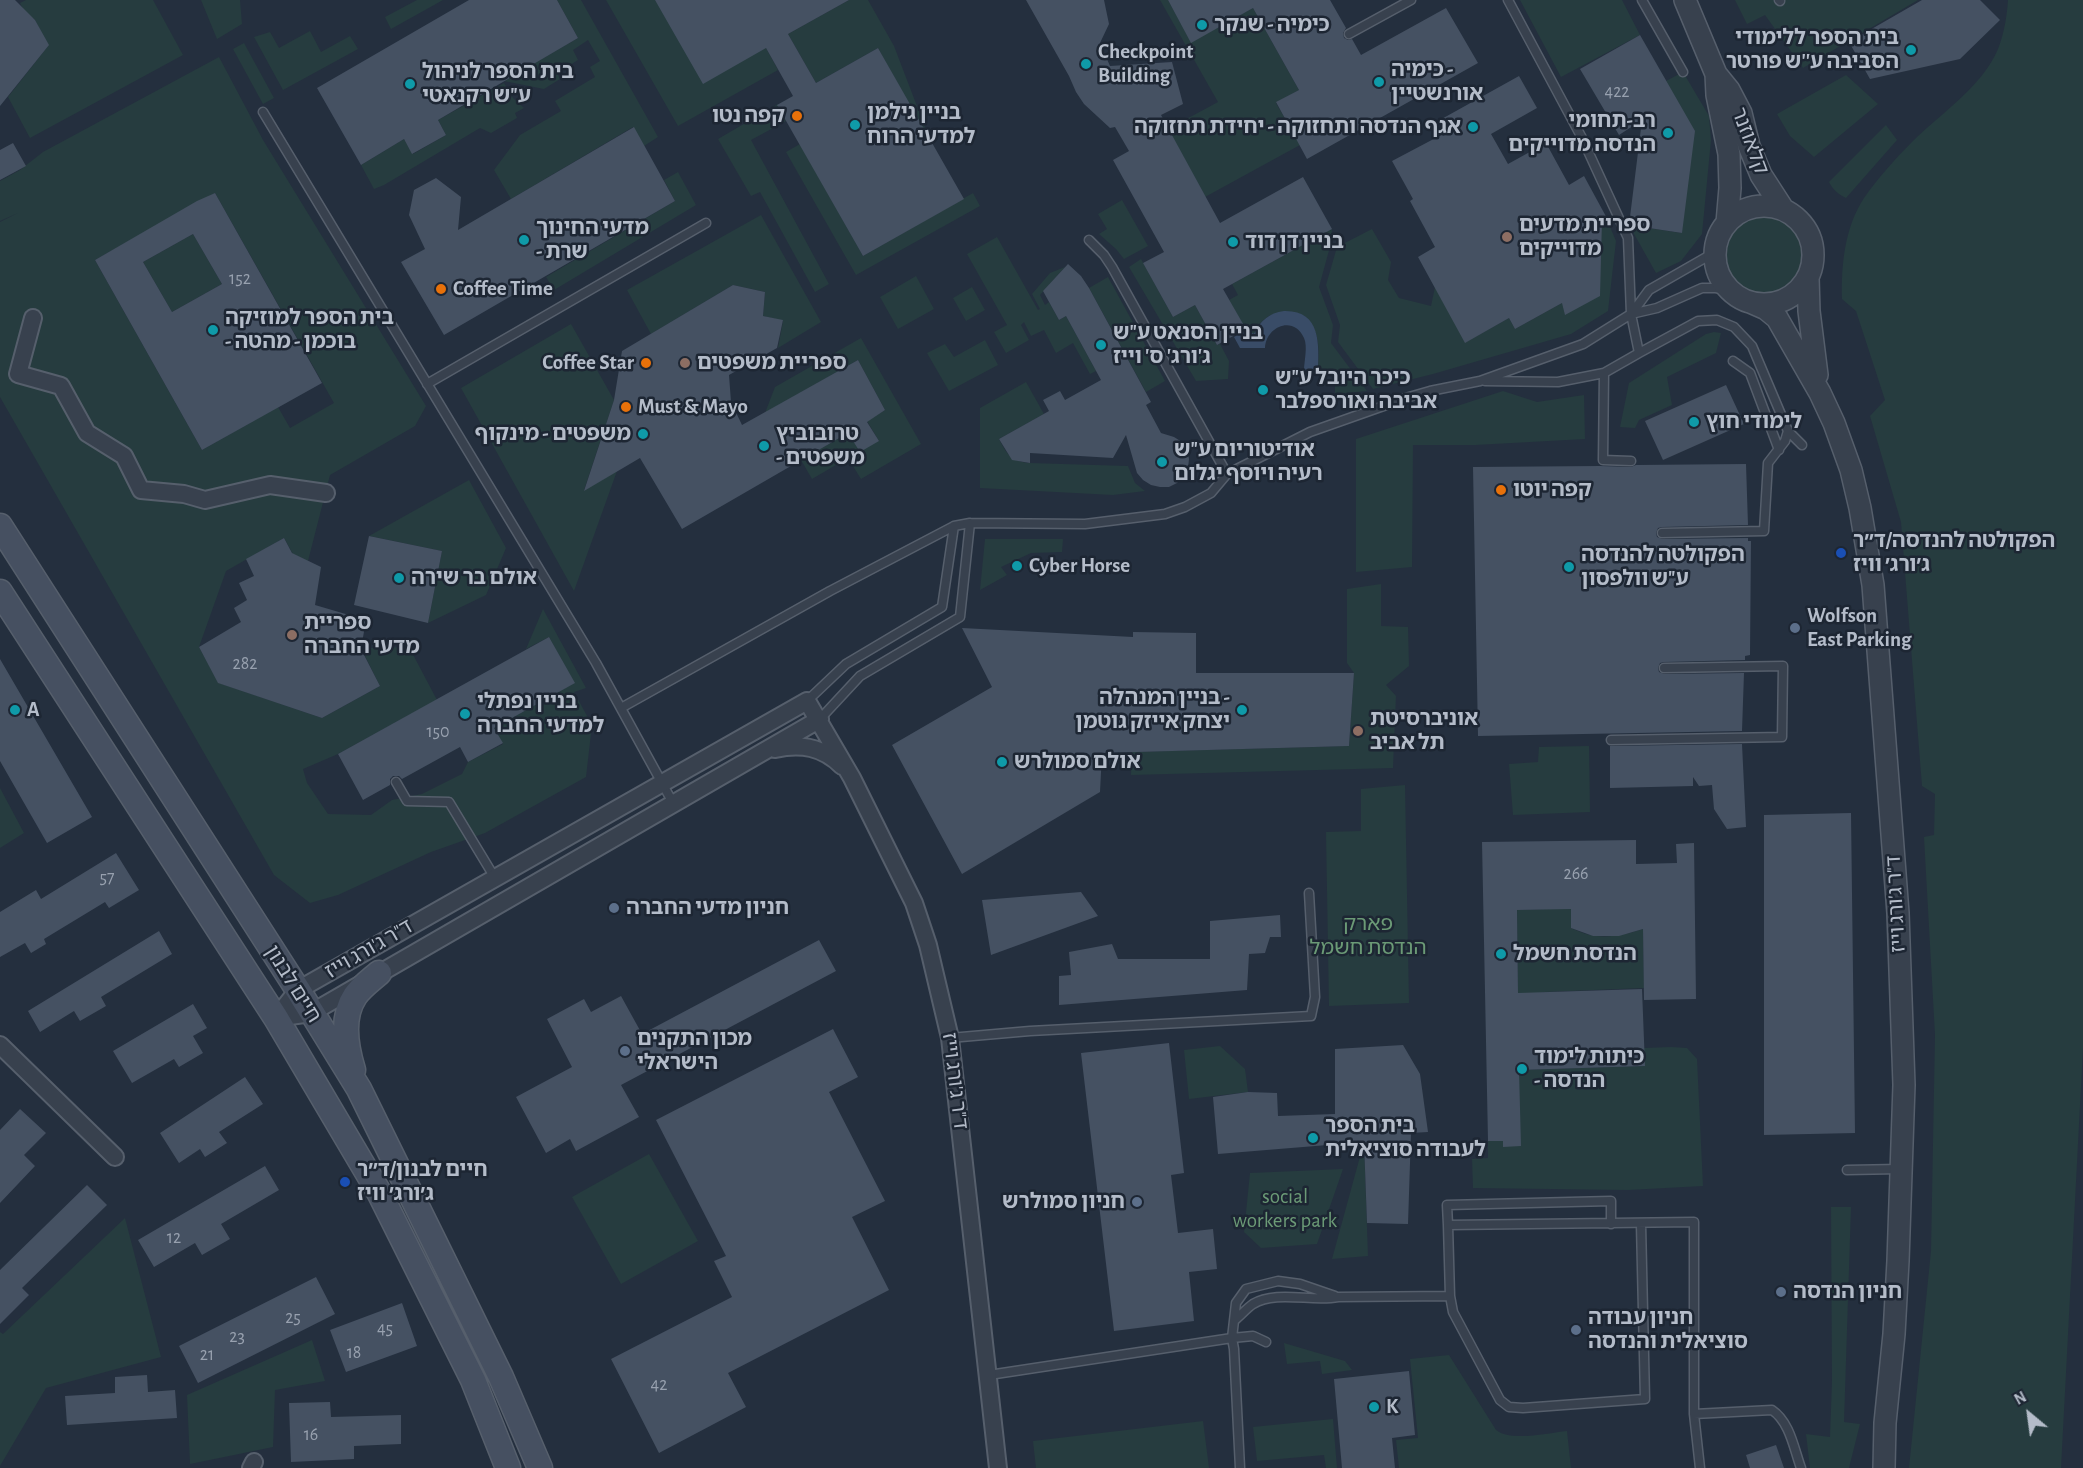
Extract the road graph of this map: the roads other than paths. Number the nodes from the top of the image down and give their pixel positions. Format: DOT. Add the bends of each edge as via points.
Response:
graph roads {
  1 [pos="1411,0"];
  2 [pos="1508,0"];
  3 [pos="1642,0"];
  4 [pos="1685,0"];
  5 [pos="1349,34"];
  6 [pos="1683,72"];
  7 [pos="1716,74"];
  8 [pos="263,112"];
  9 [pos="1782,209"];
  10 [pos="706,223"];
  11 [pos="1727,223"];
  12 [pos="1089,240"];
  13 [pos="1715,246"];
  14 [pos="1808,277"];
  15 [pos="1731,291"];
  16 [pos="1750,302"];
  17 [pos="1631,314"];
  18 [pos="33,318"];
  19 [pos="1639,352"];
  20 [pos="1733,361"];
  21 [pos="1604,373"];
  22 [pos="1480,381"];
  23 [pos="427,384"];
  24 [pos="1820,393"];
  25 [pos="1788,431"];
  26 [pos="1779,450"];
  27 [pos="1631,461"];
  28 [pos="1227,474"];
  29 [pos="326,493"];
  30 [pos="970,523"];
  31 [pos="0,526"];
  32 [pos="954,526"];
  33 [pos="1662,533"];
  34 [pos="0,592"];
  35 [pos="1664,668"];
  36 [pos="807,701"];
  37 [pos="621,708"];
  38 [pos="820,719"];
  39 [pos="1611,740"];
  40 [pos="755,756"];
  41 [pos="852,778"];
  42 [pos="396,782"];
  43 [pos="663,783"];
  44 [pos="673,802"];
  45 [pos="495,878"];
  46 [pos="1309,893"];
  47 [pos="379,973"];
  48 [pos="298,990"];
  49 [pos="311,1013"];
  50 [pos="276,1018"];
  51 [pos="950,1038"];
  52 [pos="0,1045"];
  53 [pos="359,1089"];
  54 [pos="115,1157"];
  55 [pos="1900,1169"];
  56 [pos="1848,1170"];
  57 [pos="1611,1224"];
  58 [pos="1641,1224"];
  59 [pos="1448,1225"];
  60 [pos="1450,1296"];
  61 [pos="1338,1297"];
  62 [pos="1235,1320"];
  63 [pos="1232,1338"];
  64 [pos="1266,1342"];
  65 [pos="989,1375"];
  66 [pos="1694,1414"];
  67 [pos="1885,1424"];
  68 [pos="508,1468"];
  69 [pos="540,1468"];
  70 [pos="998,1468"];
  71 [pos="1240,1468"];
  72 [pos="1700,1468"];
  73 [pos="1802,1468"];
  74 [pos="1871,1468"];
  75 [pos="1884,1468"];
  1 -- 5 [label="lane"];
  2 -- 17 [label="lane" via="1582,138 1628,238"];
  3 -- 6 [label="lane"];
  4 -- 7 [label="street, קלאוזנר"];
  7 -- 9 [label="street, קלאוזנר" via="1741,113 1761,175"];
  7 -- 11 [label="street, קלאוזנר" via="1729,154"];
  8 -- 23 [label="lane"];
  9 -- 11 [label="street" via="1752,207"];
  9 -- 14 [label="street" via="1804,225 1810,237 1813,250"];
  10 -- 23 [label="lane"];
  11 -- 13 [label="street"];
  12 -- 28 [label="lane" via="1112,267"];
  13 -- 15 [label="street" via="1717,273"];
  13 -- 17 [label="lane" via="1710,255 1649,290"];
  14 -- 16 [label="street" via="1790,297 1764,304"];
  14 -- 24 [label="street, ד\"ר ג'ורג וייז" via="1812,348"];
  15 -- 16 [label="street"];
  15 -- 17 [label="lane" via="1702,288 1657,308"];
  16 -- 24 [label="street, ד\"ר ג'ורג וייז" via="1777,318"];
  17 -- 19 [label="lane"];
  17 -- 22 [label="lane" via="1583,344"];
  18 -- 29 [label="street" via="18,374 61,386 87,433 123,456 141,490 205,500 270,485"];
  19 -- 21 [label="lane"];
  19 -- 25 [label="lane" via="1698,321 1717,320 1734,327 1752,346"];
  20 -- 26 [label="lane" via="1750,373"];
  21 -- 22 [label="lane" via="1558,382"];
  21 -- 27 [label="lane" via="1603,460"];
  22 -- 28 [label="lane" via="1409,397 1310,432"];
  23 -- 37 [label="lane"];
  24 -- 55 [label="street, ד\"ר ג'ורג וייז" via="1851,470 1873,585 1898,913 1904,1085"];
  25 -- 26 [label="lane"];
  25 -- 26 [label="lane" via="1802,445"];
  26 -- 33 [label="lane" via="1768,463 1764,531"];
  28 -- 30 [label="lane" via="1211,493 1185,507 1146,518 1085,524"];
  30 -- 32 [label="lane"];
  30 -- 38 [label="lane" via="960,617 860,676"];
  31 -- 48 [label="main road, חיים לבנון"];
  32 -- 36 [label="lane" via="942,607 846,664"];
  32 -- 37 [label="lane"];
  34 -- 50 [label="main road, חיים לבנון"];
  35 -- 39 [label="lane" via="1783,666 1782,737"];
  36 -- 38 [label="street, ד\"ר ג'ורג וייז"];
  36 -- 43 [label="street, ד\"ר ג'ורג וייז"];
  37 -- 43 [label="lane"];
  38 -- 40 [label="street, ד\"ר ג'ורג וייז"];
  38 -- 41 [label="street, ד\"ר ג'ורג וייז"];
  40 -- 41 [label="street" via="786,747 812,747 841,764"];
  40 -- 44 [label="street, ד\"ר ג'ורג וייז"];
  41 -- 51 [label="street, ד\"ר ג'ורג וייז" via="920,918"];
  42 -- 45 [label="lane" via="407,801 449,802"];
  43 -- 44 [label="lane"];
  43 -- 45 [label="street, ד\"ר ג'ורג וייז"];
  44 -- 47 [label="street, ד\"ר ג'ורג וייז"];
  45 -- 48 [label="street, ד\"ר ג'ורג וייז"];
  46 -- 51 [label="lane" via="1315,997 1311,1016"];
  47 -- 49 [label="street, ד\"ר ג'ורג וייז"];
  47 -- 53 [label="main road" via="356,995 347,1022 346,1039"];
  48 -- 49 [label="main road, חיים לבנון"];
  48 -- 50 [label="street, ד\"ר ג'ורג וייז"];
  49 -- 50 [label="street, ד\"ר ג'ורג וייז"];
  49 -- 53 [label="main road, חיים לבנון"];
  50 -- 68 [label="main road, חיים לבנון" via="380,1194 473,1380"];
  51 -- 65 [label="street, ד\"ר ג'ורג וייז"];
  52 -- 54 [label="street"];
  53 -- 69 [label="main road, חיים לבנון" via="501,1377"];
  55 -- 56 [label="lane"];
  55 -- 67 [label="street, ד\"ר ג'ורג וייז" via="1894,1323"];
  57 -- 58 [label="lane"];
  57 -- 59 [label="lane"];
  57 -- 59 [label="lane" via="1611,1202 1447,1205"];
  58 -- 60 [label="lane" via="1645,1399 1509,1407 1500,1400 1453,1312"];
  58 -- 66 [label="lane" via="1694,1222"];
  59 -- 60 [label="lane"];
  60 -- 61 [label="lane"];
  61 -- 62 [label="lane" via="1266,1299 1253,1304"];
  61 -- 62 [label="lane" via="1278,1281 1246,1289 1236,1303"];
  62 -- 63 [label="lane"];
  63 -- 64 [label="lane" via="1254,1336"];
  63 -- 65 [label="lane"];
  63 -- 71 [label="lane"];
  65 -- 70 [label="street, ד\"ר ג'ורג וייז"];
  66 -- 72 [label="lane"];
  66 -- 73 [label="lane" via="1772,1410 1785,1424"];
  67 -- 74 [label="street, ד\"ר ג'ורג וייז"];
  67 -- 75 [label="street, ד\"ר ג'ורג וייז"];
}
